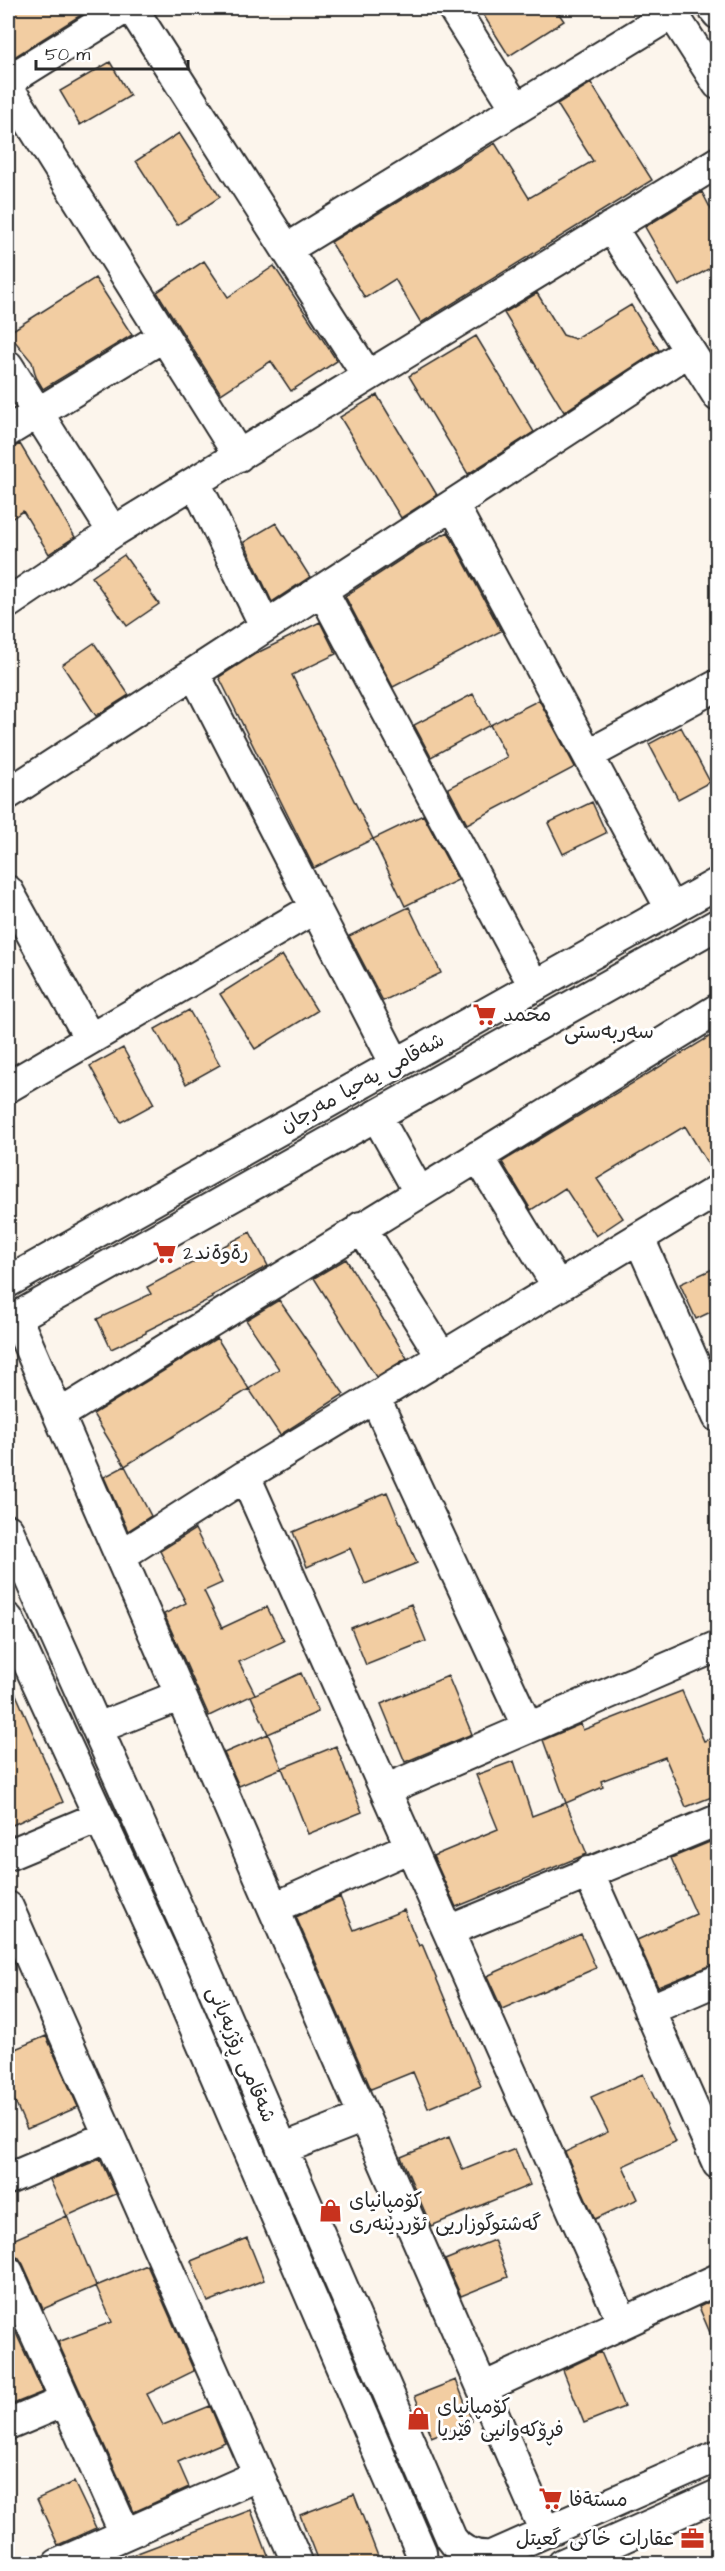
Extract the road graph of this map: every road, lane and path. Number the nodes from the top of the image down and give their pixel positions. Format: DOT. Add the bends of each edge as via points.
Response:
graph roads {
  1 [pos="125,8"];
  2 [pos="132,8"];
  3 [pos="453,8"];
  4 [pos="713,8"];
  5 [pos="671,10"];
  6 [pos="717,14"];
  7 [pos="8,81"];
  8 [pos="717,84"];
  9 [pos="8,87"];
  10 [pos="516,108"];
  11 [pos="717,162"];
  12 [pos="611,227"];
  13 [pos="287,249"];
  14 [pos="164,336"];
  15 [pos="689,351"];
  16 [pos="8,366"];
  17 [pos="368,375"];
  18 [pos="717,396"];
  19 [pos="37,413"];
  20 [pos="8,431"];
  21 [pos="239,456"];
  22 [pos="195,482"];
  23 [pos="453,505"];
  24 [pos="113,532"];
  25 [pos="322,590"];
  26 [pos="8,603"];
  27 [pos="266,626"];
  28 [pos="194,673"];
  29 [pos="717,684"];
  30 [pos="588,754"];
  31 [pos="8,794"];
  32 [pos="717,883"];
  33 [pos="8,891"];
  34 [pos="314,909"];
  35 [pos="672,909"];
  36 [pos="717,924"];
  37 [pos="534,986"];
  38 [pos="717,1009"];
  39 [pos="478,1017"];
  40 [pos="90,1040"];
  41 [pos="494,1049"];
  42 [pos="395,1064"];
  43 [pos="8,1088"];
  44 [pos="376,1115"];
  45 [pos="478,1156"];
  46 [pos="717,1190"];
  47 [pos="419,1192"];
  48 [pos="361,1227"];
  49 [pos="639,1238"];
  50 [pos="8,1282"];
  51 [pos="558,1287"];
  52 [pos="12,1320"];
  53 [pos="442,1357"];
  54 [pos="375,1398"];
  55 [pos="59,1415"];
  56 [pos="717,1418"];
  57 [pos="245,1476"];
  58 [pos="8,1530"];
  59 [pos="120,1556"];
  60 [pos="8,1619"];
  61 [pos="717,1646"];
  62 [pos="181,1695"];
  63 [pos="98,1728"];
  64 [pos="528,1728"];
  65 [pos="385,1790"];
  66 [pos="99,1817"];
  67 [pos="717,1820"];
  68 [pos="410,1847"];
  69 [pos="8,1855"];
  70 [pos="588,1872"];
  71 [pos="8,1907"];
  72 [pos="273,1908"];
  73 [pos="448,1931"];
  74 [pos="201,1960"];
  75 [pos="172,1974"];
  76 [pos="717,1980"];
  77 [pos="650,2010"];
  78 [pos="364,2117"];
  79 [pos="109,2136"];
  80 [pos="282,2149"];
  81 [pos="717,2164"];
  82 [pos="8,2180"];
  83 [pos="8,2272"];
  84 [pos="717,2279"];
  85 [pos="622,2321"];
  86 [pos="483,2388"];
  87 [pos="65,2401"];
  88 [pos="8,2425"];
  89 [pos="717,2456"];
  90 [pos="259,2475"];
  91 [pos="664,2479"];
  92 [pos="717,2495"];
  93 [pos="679,2512"];
  94 [pos="545,2532"];
  95 [pos="125,2534"];
  96 [pos="451,2538"];
  97 [pos="624,2550"];
  98 [pos="422,2558"];
  99 [pos="482,2560"];
  100 [pos="58,2564"];
  101 [pos="298,2564"];
  102 [pos="563,2564"];
  1 -- 7 [label="street"];
  2 -- 13 [label="street"];
  3 -- 10 [label="street"];
  4 -- 6 [label="street"];
  5 -- 8 [label="street"];
  5 -- 10 [label="street"];
  9 -- 14 [label="street"];
  10 -- 13 [label="street"];
  11 -- 12 [label="street"];
  12 -- 15 [label="street"];
  12 -- 17 [label="street"];
  13 -- 17 [label="street"];
  14 -- 19 [label="street"];
  14 -- 21 [label="street"];
  15 -- 18 [label="street"];
  15 -- 23 [label="street"];
  16 -- 19 [label="street"];
  17 -- 21 [label="street"];
  19 -- 20 [label="street"];
  19 -- 24 [label="street"];
  21 -- 22 [label="street"];
  22 -- 24 [label="street"];
  22 -- 27 [label="street"];
  23 -- 25 [label="street"];
  23 -- 30 [label="street"];
  24 -- 26 [label="street"];
  25 -- 27 [label="street"];
  25 -- 37 [label="street"];
  27 -- 28 [label="street"];
  28 -- 31 [label="street"];
  28 -- 34 [label="street"];
  29 -- 30 [label="street"];
  30 -- 35 [label="street"];
  32 -- 35 [label="street, شەقامی یەحیا مەرجان"];
  33 -- 40 [label="street"];
  34 -- 40 [label="street"];
  34 -- 42 [label="street"];
  35 -- 37 [label="street, شەقامی یەحیا مەرجان"];
  36 -- 41 [label="street, شەقامی یەحیا مەرجان"];
  37 -- 39 [label="street, شەقامی یەحیا مەرجان"];
  38 -- 45 [label="street"];
  39 -- 41 [label="street"];
  39 -- 42 [label="street, شەقامی یەحیا مەرجان"];
  40 -- 43 [label="street"];
  41 -- 44 [label="street, شەقامی یەحیا مەرجان"];
  42 -- 50 [label="street, شەقامی یەحیا مەرجان"];
  44 -- 47 [label="street"];
  44 -- 52 [label="street, شەقامی یەحیا مەرجان"];
  45 -- 47 [label="street"];
  45 -- 51 [label="street"];
  46 -- 49 [label="street"];
  47 -- 48 [label="street"];
  48 -- 53 [label="street"];
  48 -- 55 [label="street"];
  49 -- 51 [label="street"];
  49 -- 56 [label="street"];
  51 -- 53 [label="street"];
  52 -- 55 [label="street"];
  53 -- 54 [label="street"];
  54 -- 57 [label="street"];
  54 -- 64 [label="street"];
  55 -- 59 [label="street"];
  57 -- 59 [label="street"];
  57 -- 65 [label="street"];
  58 -- 63 [label="street, شەقامی ڕۆژبەیانی"];
  59 -- 62 [label="street"];
  60 -- 66 [label="street, شەقامی ڕۆژبەیانی"];
  61 -- 64 [label="street"];
  62 -- 63 [label="street"];
  62 -- 72 [label="street"];
  63 -- 74 [label="street, شەقامی ڕۆژبەیانی"];
  64 -- 65 [label="street"];
  65 -- 68 [label="street"];
  66 -- 69 [label="street"];
  66 -- 75 [label="street, شەقامی ڕۆژبەیانی"];
  67 -- 70 [label="street"];
  68 -- 72 [label="street"];
  68 -- 73 [label="street"];
  70 -- 73 [label="street"];
  70 -- 77 [label="street"];
  71 -- 79 [label="street"];
  72 -- 78 [label="street"];
  73 -- 85 [label="street"];
  74 -- 75 [label="street"];
  74 -- 80 [label="street, شەقامی ڕۆژبەیانی"];
  75 -- 98 [label="street, شەقامی ڕۆژبەیانی"];
  76 -- 77 [label="street"];
  77 -- 81 [label="street"];
  78 -- 80 [label="street"];
  78 -- 86 [label="street"];
  79 -- 82 [label="street"];
  79 -- 90 [label="street"];
  80 -- 96 [label="street, شەقامی ڕۆژبەیانی"];
  83 -- 87 [label="street"];
  84 -- 85 [label="street"];
  85 -- 86 [label="street"];
  86 -- 94 [label="street"];
  87 -- 88 [label="street"];
  87 -- 95 [label="street"];
  89 -- 91 [label="street"];
  90 -- 95 [label="street"];
  90 -- 101 [label="street"];
  91 -- 93 [label="street"];
  91 -- 94 [label="street"];
  92 -- 93 [label="street"];
  93 -- 97 [label="street"];
  94 -- 99 [label="street"];
  95 -- 100 [label="street"];
  96 -- 98 [label="street" via="443,2554"];
  96 -- 99 [label="street"];
  97 -- 102 [label="street"];
}
